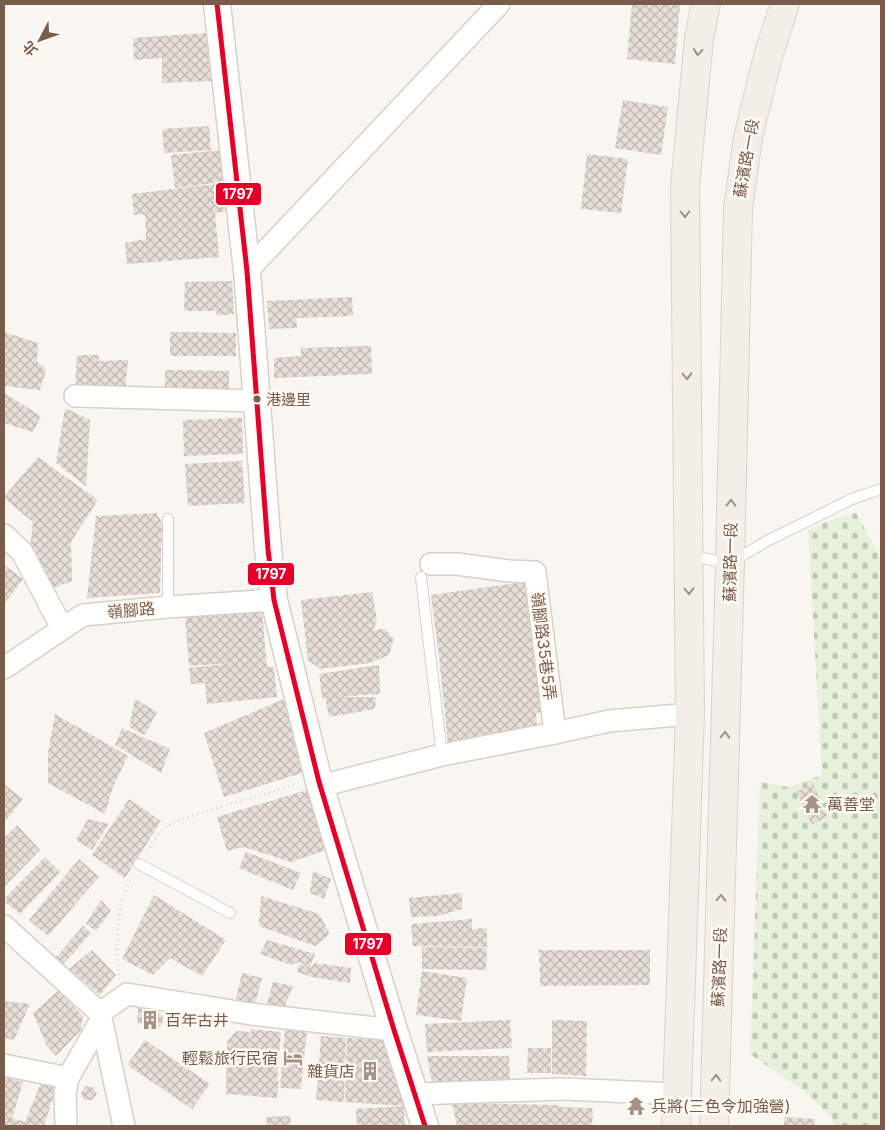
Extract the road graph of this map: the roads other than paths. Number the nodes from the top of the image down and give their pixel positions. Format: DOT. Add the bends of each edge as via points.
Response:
graph roads {
  1 [pos="217,4"];
  2 [pos="498,4"];
  3 [pos="706,4"];
  4 [pos="785,4"];
  5 [pos="247,272"];
  6 [pos="75,396"];
  7 [pos="256,401"];
  8 [pos="881,489"];
  9 [pos="168,519"];
  10 [pos="4,535"];
  11 [pos="688,556"];
  12 [pos="730,563"];
  13 [pos="426,570"];
  14 [pos="274,600"];
  15 [pos="168,607"];
  16 [pos="62,628"];
  17 [pos="4,668"];
  18 [pos="690,714"];
  19 [pos="555,733"];
  20 [pos="442,755"];
  21 [pos="319,782"];
  22 [pos="139,864"];
  23 [pos="230,913"];
  24 [pos="4,926"];
  25 [pos="101,1016"];
  26 [pos="394,1030"];
  27 [pos="4,1065"];
  28 [pos="68,1078"];
  29 [pos="415,1094"];
  30 [pos="677,1094"];
  31 [pos="66,1126"];
  32 [pos="124,1126"];
  33 [pos="425,1126"];
  34 [pos="676,1126"];
  35 [pos="714,1126"];
  1 -- 5 [label="street"];
  2 -- 5 [label="street"];
  3 -- 11 [label="main road, one-way" via="699,38 685,187"];
  12 -- 4 [label="main road, 蘇濱路一段, one-way" via="738,209 748,137"];
  5 -- 7 [label="street"];
  6 -- 7 [label="street"];
  7 -- 14 [label="street"];
  8 -- 12 [label="lane" via="852,499"];
  9 -- 15 [label="lane"];
  10 -- 16 [label="street" via="22,552"];
  11 -- 12 [label="lane"];
  11 -- 18 [label="main road, one-way"];
  35 -- 12 [label="main road, 蘇濱路一段, one-way"];
  13 -- 19 [label="street, 嶺腳路35巷5弄" via="457,564 535,572"];
  13 -- 20 [label="lane"];
  14 -- 15 [label="street, 嶺腳路"];
  14 -- 21 [label="street"];
  15 -- 16 [label="street, 嶺腳路" via="83,615"];
  16 -- 17 [label="street, 嶺腳路"];
  18 -- 19 [label="street" via="609,721"];
  18 -- 30 [label="main road"];
  19 -- 20 [label="street"];
  20 -- 21 [label="street" via="332,783"];
  21 -- 26 [label="street"];
  22 -- 23 [label="lane"];
  24 -- 25 [label="street"];
  25 -- 26 [label="street" via="127,994 251,1014"];
  25 -- 28 [label="street"];
  25 -- 32 [label="street"];
  26 -- 29 [label="street"];
  27 -- 28 [label="street"];
  28 -- 31 [label="street"];
  29 -- 30 [label="street" via="564,1089"];
  29 -- 33 [label="street"];
  30 -- 34 [label="main road"];
}
